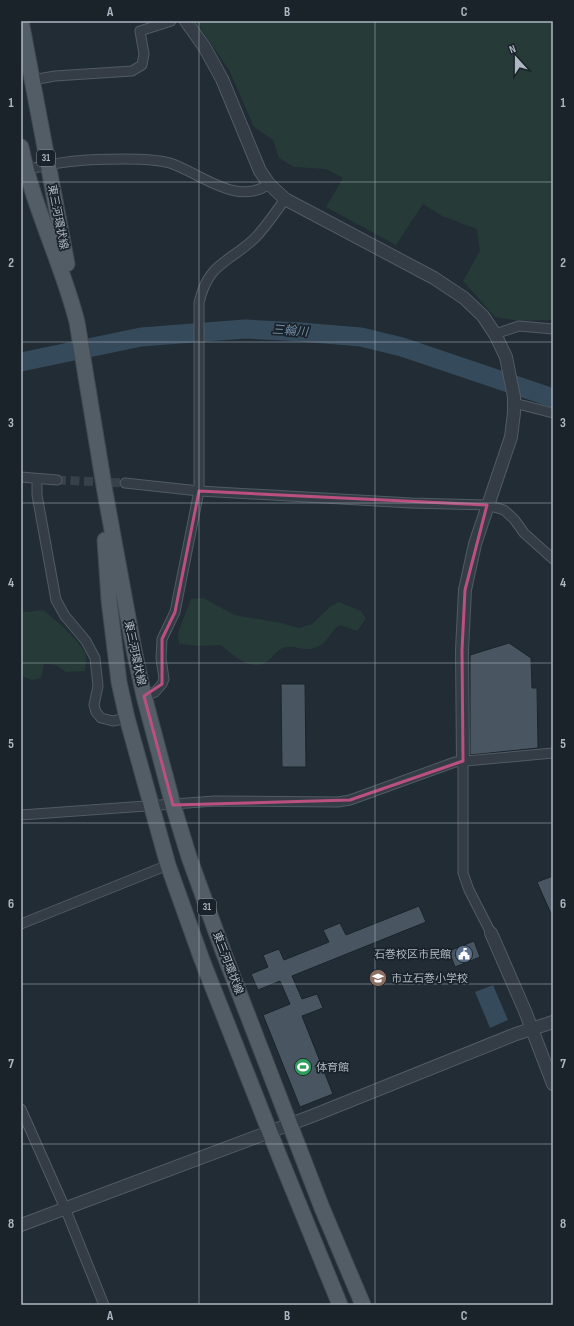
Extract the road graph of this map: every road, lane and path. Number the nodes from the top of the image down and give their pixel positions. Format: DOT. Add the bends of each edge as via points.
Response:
graph roads {
  1 [pos="21,21"];
  2 [pos="171,21"];
  3 [pos="186,21"];
  4 [pos="32,80"];
  5 [pos="21,147"];
  6 [pos="47,165"];
  7 [pos="23,171"];
  8 [pos="269,184"];
  9 [pos="285,199"];
  10 [pos="70,294"];
  11 [pos="553,330"];
  12 [pos="495,334"];
  13 [pos="514,400"];
  14 [pos="553,413"];
  15 [pos="21,478"];
  16 [pos="37,479"];
  17 [pos="57,480"];
  18 [pos="125,483"];
  19 [pos="199,491"];
  20 [pos="104,492"];
  21 [pos="487,505"];
  22 [pos="553,559"];
  23 [pos="144,696"];
  24 [pos="127,718"];
  25 [pos="553,753"];
  26 [pos="464,761"];
  27 [pos="173,805"];
  28 [pos="151,806"];
  29 [pos="21,815"];
  30 [pos="168,865"];
  31 [pos="21,924"];
  32 [pos="491,933"];
  33 [pos="553,1022"];
  34 [pos="531,1029"];
  35 [pos="553,1084"];
  36 [pos="21,1109"];
  37 [pos="290,1124"];
  38 [pos="269,1132"];
  39 [pos="65,1208"];
  40 [pos="21,1225"];
  41 [pos="104,1305"];
  42 [pos="340,1305"];
  43 [pos="363,1305"];
  1 -- 4 [label="main road, 東三河環状線 / 31"];
  2 -- 4 [label="street" via="140,31 144,54 142,65 132,71"];
  3 -- 8 [label="street" via="222,79 252,153"];
  4 -- 6 [label="main road, 東三河環状線 / 31"];
  5 -- 7 [label="main road, 東三河環状線 / 31"];
  6 -- 7 [label="street"];
  6 -- 8 [label="street" via="87,158 148,159 170,163 209,183 232,189 247,192 259,190"];
  6 -- 10 [label="main road, 東三河環状線 / 31" via="68,269"];
  7 -- 10 [label="main road, 東三河環状線 / 31"];
  8 -- 9 [label="street"];
  9 -- 12 [label="street" via="434,278 474,307"];
  9 -- 19 [label="street" via="263,230 221,263 202,288 198,346"];
  10 -- 20 [label="main road, 東三河環状線 / 31" via="77,322"];
  11 -- 12 [label="street" via="518,326"];
  12 -- 13 [label="street" via="506,356"];
  13 -- 14 [label="street"];
  13 -- 21 [label="street" via="511,437"];
  15 -- 16 [label="street"];
  16 -- 17 [label="street"];
  16 -- 24 [label="street" via="37,495 56,600 65,616 86,641 95,658 98,686 94,705 96,712 101,718 113,721"];
  18 -- 19 [label="street"];
  19 -- 21 [label="street"];
  19 -- 23 [label="street" via="175,612 162,639 162,684 155,692"];
  20 -- 23 [label="main road, 東三河環状線 / 31"];
  20 -- 24 [label="main road, 東三河環状線 / 31" via="109,600 119,682"];
  21 -- 22 [label="street" via="504,510 524,533"];
  21 -- 26 [label="street" via="468,569 465,590 462,650"];
  23 -- 27 [label="main road, 東三河環状線 / 31"];
  24 -- 28 [label="main road, 東三河環状線 / 31"];
  25 -- 26 [label="street"];
  26 -- 27 [label="street" via="350,800 215,801"];
  26 -- 32 [label="street" via="463,873"];
  27 -- 28 [label="street"];
  27 -- 37 [label="main road, 東三河環状線 / 31" via="189,857"];
  28 -- 29 [label="street"];
  28 -- 30 [label="main road, 東三河環状線 / 31"];
  30 -- 31 [label="street"];
  30 -- 38 [label="main road, 東三河環状線 / 31"];
  32 -- 34 [label="street"];
  33 -- 34 [label="street"];
  34 -- 35 [label="street"];
  34 -- 37 [label="street"];
  36 -- 39 [label="street"];
  37 -- 38 [label="street"];
  37 -- 43 [label="main road, 東三河環状線 / 31"];
  38 -- 39 [label="street"];
  38 -- 42 [label="main road, 東三河環状線 / 31"];
  39 -- 40 [label="street"];
  39 -- 41 [label="street"];
}
